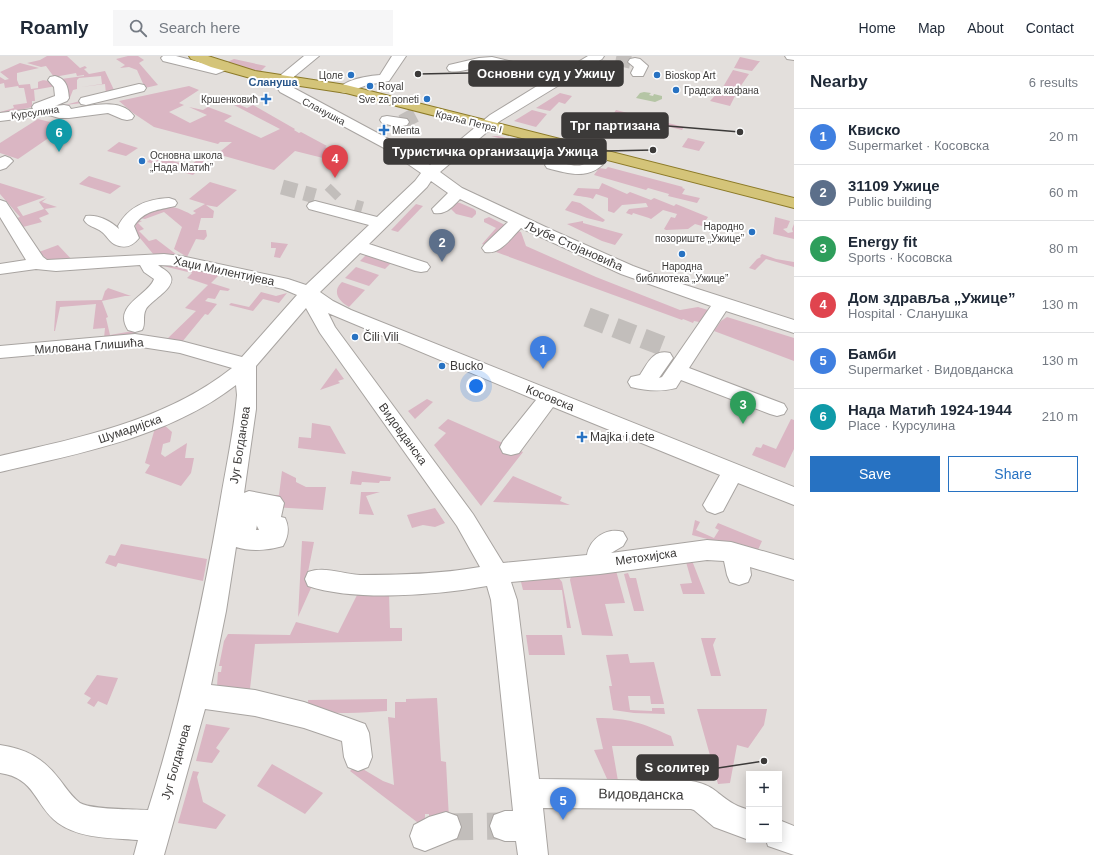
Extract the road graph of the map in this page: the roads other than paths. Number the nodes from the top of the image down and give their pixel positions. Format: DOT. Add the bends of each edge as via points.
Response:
graph roads {
  1 [pos="196,56"];
  2 [pos="312,56"];
  3 [pos="399,56"];
  4 [pos="597,56"];
  5 [pos="168,58"];
  6 [pos="224,66"];
  7 [pos="454,68"];
  8 [pos="562,77"];
  9 [pos="283,79"];
  10 [pos="55,80"];
  11 [pos="139,88"];
  12 [pos="346,89"];
  13 [pos="50,111"];
  14 [pos="16,115"];
  15 [pos="126,116"];
  16 [pos="0,117"];
  17 [pos="387,120"];
  18 [pos="402,122"];
  19 [pos="487,125"];
  20 [pos="597,153"];
  21 [pos="553,165"];
  22 [pos="430,172"];
  23 [pos="459,192"];
  24 [pos="321,199"];
  25 [pos="170,203"];
  26 [pos="794,203"];
  27 [pos="0,205"];
  28 [pos="362,209"];
  29 [pos="440,209"];
  30 [pos="384,219"];
  31 [pos="92,220"];
  32 [pos="519,222"];
  33 [pos="126,242"];
  34 [pos="357,246"];
  35 [pos="491,248"];
  36 [pos="143,259"];
  37 [pos="38,263"];
  38 [pos="421,267"];
  39 [pos="0,269"];
  40 [pos="310,293"];
  41 [pos="721,304"];
  42 [pos="135,326"];
  43 [pos="794,327"];
  44 [pos="0,352"];
  45 [pos="673,358"];
  46 [pos="246,365"];
  47 [pos="641,383"];
  48 [pos="550,397"];
  49 [pos="777,409"];
  50 [pos="511,447"];
  51 [pos="0,464"];
  52 [pos="733,471"];
  53 [pos="794,496"];
  54 [pos="715,505"];
  55 [pos="615,539"];
  56 [pos="600,564"];
  57 [pos="794,570"];
  58 [pos="496,574"];
  59 [pos="317,579"];
  60 [pos="193,684"];
  61 [pos="358,757"];
  62 [pos="0,759"];
  63 [pos="525,793"];
  64 [pos="746,824"];
  65 [pos="158,826"];
  66 [pos="782,837"];
  67 [pos="794,841"];
  68 [pos="149,855"];
  69 [pos="533,855"];
  1 -- 6 [label="main road"];
  2 -- 9 [label="street"];
  3 -- 12 [label="street" via="386,70"];
  4 -- 8 [label="street"];
  5 -- 6 [label="street" via="216,70"];
  6 -- 9 [label="main road"];
  7 -- 8 [label="street" via="482,61 503,60"];
  8 -- 19 [label="street"];
  9 -- 12 [label="main road, Краља Петра I"];
  9 -- 22 [label="street, Сланушка" via="282,85 292,94 391,146"];
  10 -- 14 [label="street" via="60,83 62,98"];
  11 -- 13 [label="street, Курсулина"];
  12 -- 19 [label="main road, Краља Петра I" via="420,111"];
  13 -- 14 [label="street, Курсулина"];
  13 -- 15 [label="street" via="62,113 107,108 118,110"];
  14 -- 16 [label="street, Курсулина"];
  17 -- 18 [label="street"];
  19 -- 20 [label="main road, Краља Петра I"];
  19 -- 22 [label="street"];
  20 -- 21 [label="street" via="592,168 573,170"];
  20 -- 26 [label="main road, Краља Петра I"];
  22 -- 23 [label="street, Љубе Стојановића"];
  22 -- 30 [label="street"];
  23 -- 29 [label="street"];
  23 -- 32 [label="street, Љубе Стојановића"];
  24 -- 30 [label="street"];
  25 -- 33 [label="street" via="153,204 131,218 126,226 130,238"];
  27 -- 37 [label="street"];
  28 -- 30 [label="street"];
  30 -- 34 [label="street"];
  31 -- 33 [label="street" via="108,228 119,240"];
  32 -- 35 [label="street"];
  32 -- 41 [label="street, Љубе Стојановића" via="628,270"];
  33 -- 36 [label="street"];
  34 -- 38 [label="street"];
  34 -- 40 [label="street"];
  36 -- 37 [label="street, Хаџи Милентијева" via="56,266"];
  36 -- 40 [label="street, Хаџи Милентијева" via="204,265 285,284"];
  36 -- 42 [label="street" via="163,279 134,313"];
  37 -- 39 [label="street, Хаџи Милентијева"];
  40 -- 46 [label="street"];
  40 -- 48 [label="street, Косовска" via="337,311"];
  40 -- 58 [label="street, Видовданска" via="313,304 327,328 459,511"];
  41 -- 43 [label="street, Љубе Стојановића"];
  41 -- 45 [label="street"];
  44 -- 46 [label="street, Милована Глишића" via="135,340 182,346"];
  45 -- 47 [label="street" via="667,384"];
  45 -- 49 [label="street"];
  46 -- 51 [label="street, Шумадијска" via="232,378 162,418 104,439"];
  46 -- 60 [label="street, Југ Богданова" via="246,513"];
  48 -- 50 [label="street"];
  48 -- 52 [label="street, Косовска" via="707,469"];
  52 -- 53 [label="street, Косовска"];
  52 -- 54 [label="street"];
  55 -- 56 [label="street" via="601,547 598,555"];
  56 -- 57 [label="street, Метохијска" via="713,550 737,564"];
  56 -- 58 [label="street, Метохијска"];
  58 -- 59 [label="street" via="475,579 408,584 358,585"];
  58 -- 63 [label="street, Видовданска" via="504,600"];
  60 -- 61 [label="street" via="304,715 355,733"];
  60 -- 65 [label="street, Југ Богданова"];
  62 -- 65 [label="street" via="23,763 74,816 87,820"];
  63 -- 64 [label="street, Видовданска" via="691,795 701,797 725,816"];
  63 -- 69 [label="street, Видовданска" via="517,826"];
  65 -- 68 [label="street, Југ Богданова"];
  66 -- 67 [label="street"];
}
